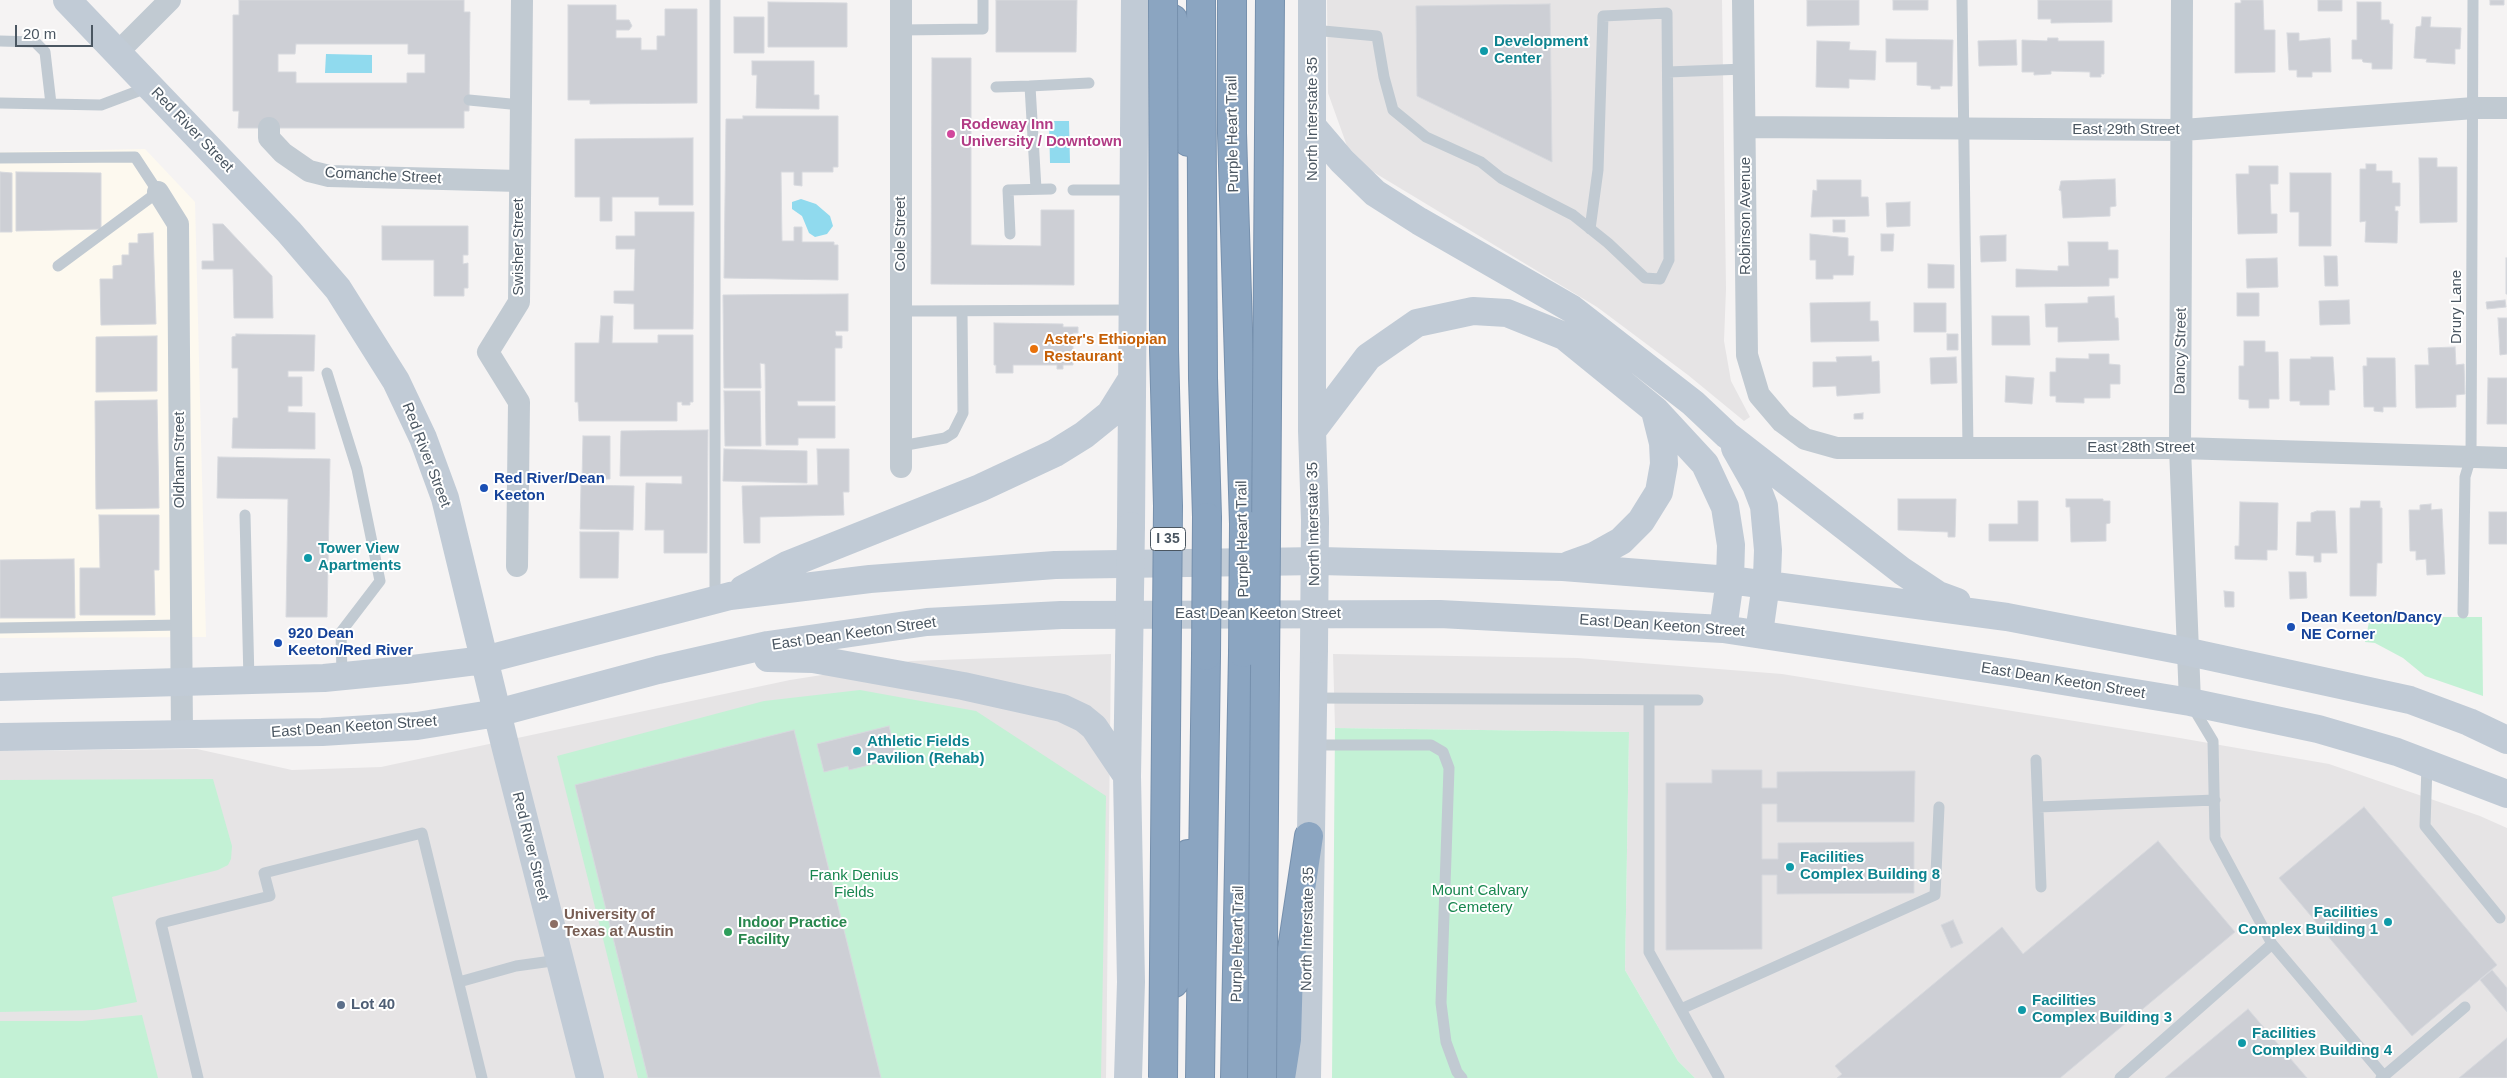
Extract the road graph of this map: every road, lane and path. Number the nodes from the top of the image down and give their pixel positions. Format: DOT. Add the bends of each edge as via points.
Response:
graph roads {
  1 [pos="67,0"];
  2 [pos="170,0"];
  3 [pos="522,0"];
  4 [pos="715,0"];
  5 [pos="900,0"];
  6 [pos="983,0"];
  7 [pos="1135,0"];
  8 [pos="1163,0"];
  9 [pos="1171,0"];
  10 [pos="1201,0"];
  11 [pos="1232,0"];
  12 [pos="1270,0"];
  13 [pos="1312,0"];
  14 [pos="1743,0"];
  15 [pos="1962,0"];
  16 [pos="2182,0"];
  17 [pos="2473,0"];
  18 [pos="900,30"];
  19 [pos="1313,30"];
  20 [pos="0,41"];
  21 [pos="117,53"];
  22 [pos="1744,69"];
  23 [pos="1668,72"];
  24 [pos="1090,83"];
  25 [pos="1030,86"];
  26 [pos="150,87"];
  27 [pos="996,87"];
  28 [pos="469,100"];
  29 [pos="0,103"];
  30 [pos="51,104"];
  31 [pos="521,105"];
  32 [pos="2474,108"];
  33 [pos="2507,108"];
  34 [pos="1313,127"];
  35 [pos="1745,127"];
  36 [pos="269,128"];
  37 [pos="1963,129"];
  38 [pos="2183,130"];
  39 [pos="0,158"];
  40 [pos="520,181"];
  41 [pos="1036,189"];
  42 [pos="1051,189"];
  43 [pos="1072,190"];
  44 [pos="1132,190"];
  45 [pos="158,192"];
  46 [pos="1590,229"];
  47 [pos="1010,234"];
  48 [pos="1203,247"];
  49 [pos="58,266"];
  50 [pos="1131,310"];
  51 [pos="901,311"];
  52 [pos="962,311"];
  53 [pos="327,373"];
  54 [pos="1130,382"];
  55 [pos="1655,410"];
  56 [pos="1782,422"];
  57 [pos="1312,431"];
  58 [pos="1727,435"];
  59 [pos="1968,448"];
  60 [pos="2180,448"];
  61 [pos="901,457"];
  62 [pos="2471,457"];
  63 [pos="2507,458"];
  64 [pos="245,515"];
  65 [pos="518,566"];
  66 [pos="1563,567"];
  67 [pos="1730,580"];
  68 [pos="1766,584"];
  69 [pos="722,599"];
  70 [pos="2463,613"];
  71 [pos="2007,617"];
  72 [pos="181,625"];
  73 [pos="0,628"];
  74 [pos="1724,629"];
  75 [pos="1758,633"];
  76 [pos="2189,652"];
  77 [pos="484,660"];
  78 [pos="658,670"];
  79 [pos="342,676"];
  80 [pos="249,681"];
  81 [pos="182,683"];
  82 [pos="0,687"];
  83 [pos="1313,698"];
  84 [pos="1649,700"];
  85 [pos="1698,700"];
  86 [pos="2190,702"];
  87 [pos="497,713"];
  88 [pos="1204,718"];
  89 [pos="182,734"];
  90 [pos="0,737"];
  91 [pos="2507,740"];
  92 [pos="1312,745"];
  93 [pos="2036,760"];
  94 [pos="2427,763"];
  95 [pos="1127,776"];
  96 [pos="2507,794"];
  97 [pos="2215,800"];
  98 [pos="1939,807"];
  99 [pos="2038,808"];
  100 [pos="1309,836"];
  101 [pos="2041,887"];
  102 [pos="2500,918"];
  103 [pos="2272,944"];
  104 [pos="559,960"];
  105 [pos="459,982"];
  106 [pos="2464,1007"];
  107 [pos="1681,1010"];
  108 [pos="2383,1077"];
  109 [pos="198,1078"];
  110 [pos="482,1078"];
  111 [pos="590,1078"];
  112 [pos="1128,1078"];
  113 [pos="1164,1078"];
  114 [pos="1200,1078"];
  115 [pos="1235,1078"];
  116 [pos="1262,1078"];
  117 [pos="1281,1078"];
  118 [pos="1307,1078"];
  119 [pos="1462,1078"];
  120 [pos="1719,1078"];
  121 [pos="2120,1078"];
  1 -- 21 [label="main road, Red River Street"];
  2 -- 21 [label="street"];
  3 -- 31 [label="street, Swisher Street"];
  4 -- 69 [label="lane"];
  5 -- 18 [label="street, Cole Street"];
  6 -- 18 [label="lane" via="983,29"];
  7 -- 44 [label="main road"];
  8 -- 113 [label="highway, I 35, bridge" via="1168,506"];
  9 -- 48 [label="highway"];
  10 -- 48 [label="highway, Purple Heart Trail / I 35"];
  11 -- 115 [label="highway, Purple Heart Trail, bridge" via="1232,133 1244,524"];
  12 -- 116 [label="highway, Purple Heart Trail, bridge"];
  13 -- 19 [label="main road, North Interstate 35"];
  14 -- 22 [label="street, Robinson Avenue"];
  15 -- 37 [label="lane"];
  16 -- 38 [label="street, Dancy Street"];
  17 -- 32 [label="lane, Drury Lane"];
  18 -- 51 [label="street, Cole Street"];
  19 -- 34 [label="main road, North Interstate 35"];
  19 -- 46 [label="lane" via="1377,36 1393,110 1426,137 1482,162 1501,178 1573,215"];
  20 -- 30 [label="lane" via="34,42 45,52"];
  21 -- 26 [label="main road, Red River Street"];
  22 -- 23 [label="lane"];
  22 -- 35 [label="street, Robinson Avenue"];
  23 -- 46 [label="lane" via="1669,260 1660,280 1645,278"];
  23 -- 46 [label="lane" via="1667,13 1603,16 1598,170"];
  24 -- 25 [label="lane"];
  25 -- 27 [label="lane"];
  25 -- 41 [label="lane"];
  26 -- 30 [label="lane" via="101,104"];
  26 -- 77 [label="main road, Red River Street" via="289,232 338,289 396,382 423,438 445,498"];
  28 -- 31 [label="lane"];
  29 -- 30 [label="lane"];
  31 -- 40 [label="street, Swisher Street"];
  32 -- 33 [label="street, East 29th Street"];
  32 -- 38 [label="street, East 29th Street"];
  32 -- 62 [label="lane, Drury Lane"];
  34 -- 57 [label="main road, North Interstate 35"];
  34 -- 58 [label="main road" via="1375,193 1572,309 1693,403"];
  35 -- 37 [label="street, East 29th Street"];
  35 -- 56 [label="street, Robinson Avenue" via="1747,355 1759,395"];
  36 -- 40 [label="street, Comanche Street" via="269,138 283,153 309,171 329,176"];
  37 -- 38 [label="street, East 29th Street"];
  37 -- 59 [label="lane"];
  38 -- 60 [label="street, Dancy Street"];
  39 -- 45 [label="lane" via="135,157"];
  40 -- 65 [label="street, Swisher Street" via="519,302 488,352 519,402"];
  41 -- 42 [label="lane"];
  41 -- 47 [label="lane" via="1008,190"];
  43 -- 44 [label="lane"];
  44 -- 50 [label="main road"];
  45 -- 49 [label="lane"];
  45 -- 72 [label="street, Oldham Street" via="178,224"];
  48 -- 88 [label="highway, Purple Heart Trail / I 35, bridge" via="1202,378 1207,517"];
  50 -- 52 [label="lane"];
  50 -- 54 [label="main road"];
  51 -- 52 [label="lane"];
  51 -- 61 [label="street, Cole Street"];
  52 -- 61 [label="lane" via="962,413 953,433"];
  53 -- 79 [label="lane" via="357,469 380,581 341,632"];
  54 -- 69 [label="main road" via="1110,414 1055,453 980,488 787,565"];
  54 -- 95 [label="main road, bridge"];
  55 -- 57 [label="main road" via="1564,336 1507,313 1473,311 1417,323 1368,357"];
  55 -- 66 [label="main road" via="1663,443 1664,464 1659,492 1640,521 1621,540 1594,556"];
  55 -- 67 [label="main road" via="1705,464 1725,507 1731,551"];
  56 -- 59 [label="street, East 28th Street" via="1805,439 1838,448"];
  57 -- 83 [label="main road, North Interstate 35, bridge" via="1315,520"];
  58 -- 68 [label="main road" via="1756,485 1764,506 1768,550"];
  58 -- 71 [label="main road" via="1902,571 1938,595"];
  59 -- 60 [label="street, East 28th Street"];
  60 -- 62 [label="street, East 28th Street"];
  60 -- 76 [label="street, Dancy Street"];
  62 -- 63 [label="street, East 28th Street"];
  62 -- 70 [label="lane, Drury Lane" via="2465,477"];
  64 -- 80 [label="lane"];
  66 -- 67 [label="main road"];
  66 -- 69 [label="main road" via="1320,561 1055,565 870,579"];
  67 -- 68 [label="main road"];
  67 -- 74 [label="main road"];
  68 -- 71 [label="main road"];
  68 -- 75 [label="main road"];
  69 -- 77 [label="main road"];
  71 -- 76 [label="main road"];
  72 -- 73 [label="lane"];
  72 -- 81 [label="street, Oldham Street"];
  74 -- 75 [label="main road, East Dean Keeton Street"];
  74 -- 78 [label="main road, East Dean Keeton Street" via="1440,614 1061,615 926,622 768,645"];
  75 -- 86 [label="main road, East Dean Keeton Street"];
  76 -- 86 [label="street, Dancy Street"];
  76 -- 91 [label="main road" via="2410,700"];
  77 -- 79 [label="main road"];
  77 -- 87 [label="main road, Red River Street"];
  78 -- 87 [label="main road, East Dean Keeton Street"];
  78 -- 95 [label="main road" via="734,660 814,659 964,686 1062,708 1094,727"];
  79 -- 80 [label="main road"];
  80 -- 81 [label="main road"];
  81 -- 82 [label="main road"];
  81 -- 89 [label="street, Oldham Street"];
  83 -- 84 [label="lane"];
  83 -- 92 [label="main road, North Interstate 35"];
  84 -- 85 [label="lane"];
  84 -- 107 [label="lane" via="1649,952"];
  86 -- 94 [label="main road, East Dean Keeton Street" via="2318,729"];
  86 -- 97 [label="lane" via="2213,741"];
  87 -- 89 [label="main road, East Dean Keeton Street" via="417,726 325,732"];
  87 -- 104 [label="main road, Red River Street"];
  88 -- 113 [label="highway"];
  88 -- 114 [label="highway, Purple Heart Trail / I 35"];
  89 -- 90 [label="main road, East Dean Keeton Street"];
  92 -- 100 [label="main road, North Interstate 35"];
  92 -- 119 [label="lane" via="1431,745 1443,752 1449,768 1441,1003 1446,1042"];
  93 -- 99 [label="lane"];
  94 -- 96 [label="main road, East Dean Keeton Street"];
  94 -- 102 [label="lane" via="2425,826"];
  95 -- 112 [label="main road"];
  97 -- 99 [label="lane"];
  97 -- 103 [label="lane" via="2215,838"];
  98 -- 107 [label="lane" via="1936,895"];
  99 -- 101 [label="lane"];
  100 -- 117 [label="highway" via="1288,969 1287,1039"];
  100 -- 118 [label="main road, North Interstate 35"];
  103 -- 108 [label="lane"];
  103 -- 121 [label="lane"];
  104 -- 105 [label="lane" via="516,966"];
  104 -- 111 [label="main road, Red River Street"];
  105 -- 109 [label="lane" via="422,833 264,873 270,896 161,923"];
  105 -- 110 [label="lane"];
  106 -- 108 [label="lane"];
  107 -- 120 [label="lane"];
}
